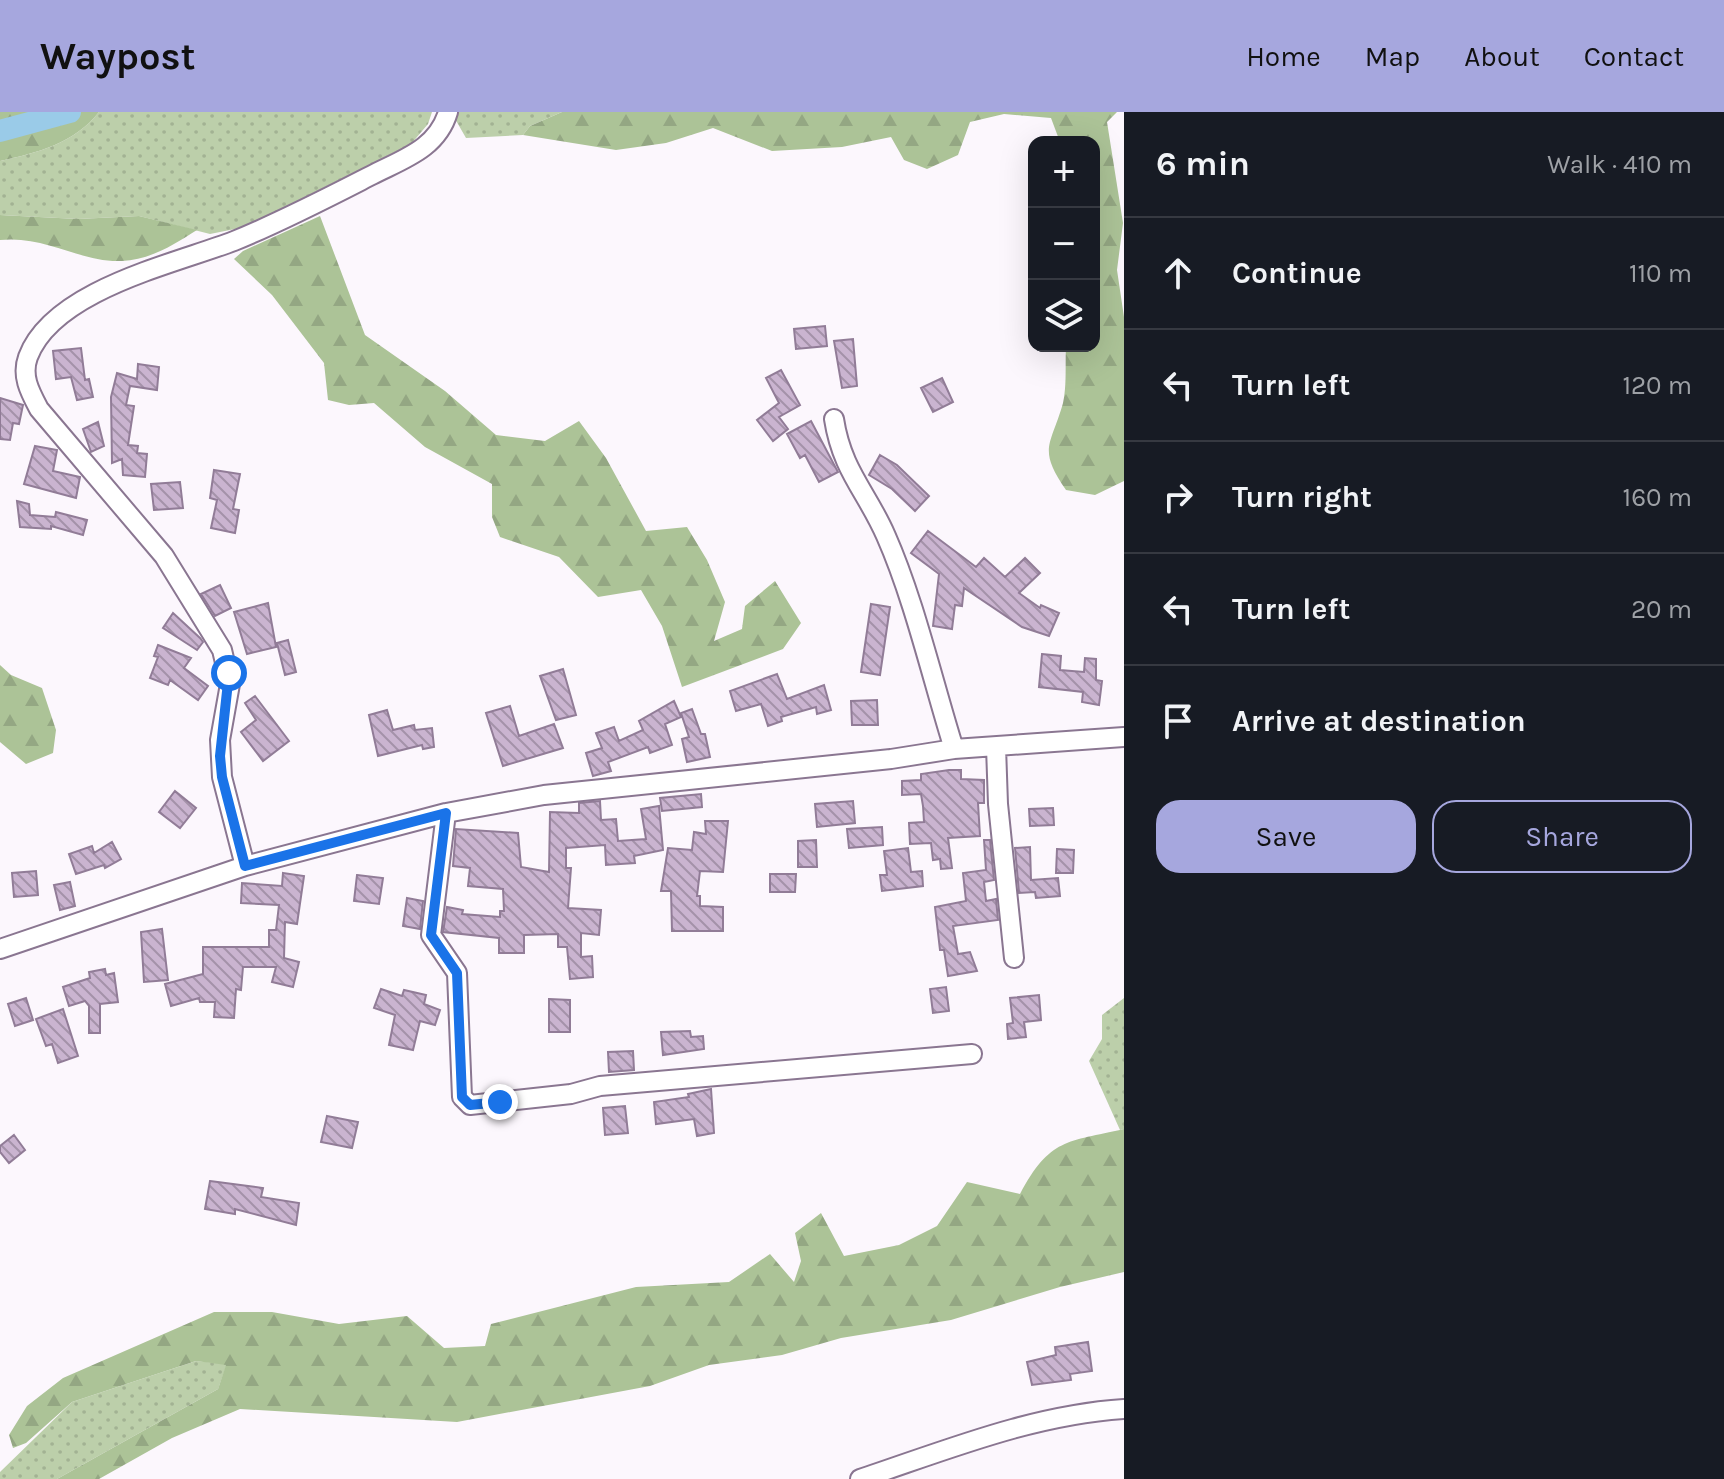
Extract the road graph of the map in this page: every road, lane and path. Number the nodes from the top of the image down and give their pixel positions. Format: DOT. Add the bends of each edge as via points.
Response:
graph roads {
  1 [pos="448,112"];
  2 [pos="834,419"];
  3 [pos="1124,737"];
  4 [pos="996,747"];
  5 [pos="954,749"];
  6 [pos="446,813"];
  7 [pos="245,866"];
  8 [pos="0,949"];
  9 [pos="1014,958"];
  10 [pos="972,1054"];
  11 [pos="1124,1409"];
  12 [pos="860,1479"];
  1 -- 7 [label="street" via="429,145 366,178 236,240 84,300 57,318 28,358 28,387 39,409 164,556 222,650 230,684 220,740 222,777"];
  2 -- 5 [label="street" via="849,472 886,535"];
  3 -- 4 [label="street"];
  4 -- 5 [label="street"];
  4 -- 9 [label="street"];
  5 -- 6 [label="street" via="544,795"];
  6 -- 7 [label="street"];
  6 -- 10 [label="street" via="431,935 457,973 462,1097 470,1105 600,1086"];
  7 -- 8 [label="street"];
  11 -- 12 [label="street" via="1010,1428"];
}
